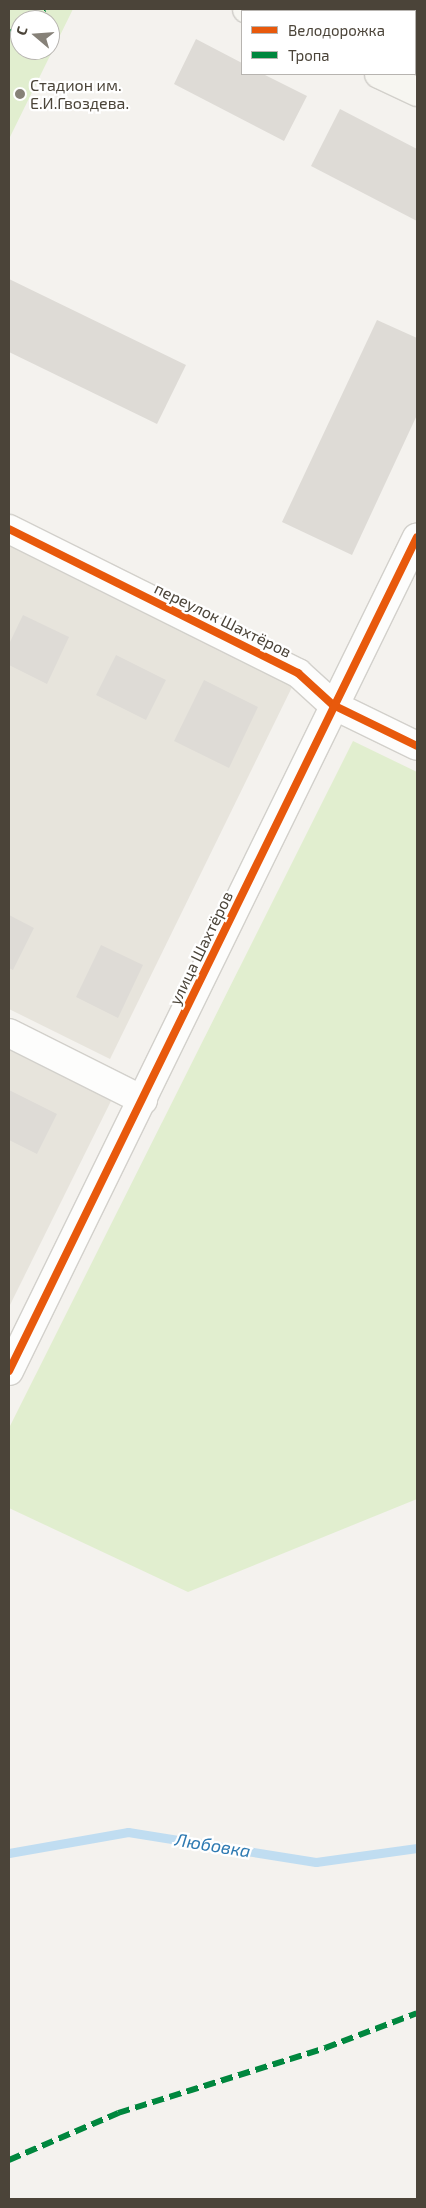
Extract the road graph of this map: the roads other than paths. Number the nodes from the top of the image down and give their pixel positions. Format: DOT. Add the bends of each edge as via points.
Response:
graph roads {
  1 [pos="381,75"];
  2 [pos="417,92"];
  3 [pos="9,529"];
  4 [pos="417,537"];
  5 [pos="333,705"];
  6 [pos="417,746"];
  7 [pos="9,1034"];
  8 [pos="143,1100"];
  9 [pos="9,1371"];
  1 -- 2 [label="street"];
  3 -- 5 [label="street, переулок Шахтёров" via="298,673"];
  4 -- 5 [label="street, улица Шахтёров"];
  5 -- 6 [label="street, переулок Шахтёров"];
  5 -- 8 [label="street, улица Шахтёров"];
  7 -- 8 [label="street"];
  8 -- 9 [label="street, улица Шахтёров"];
}
